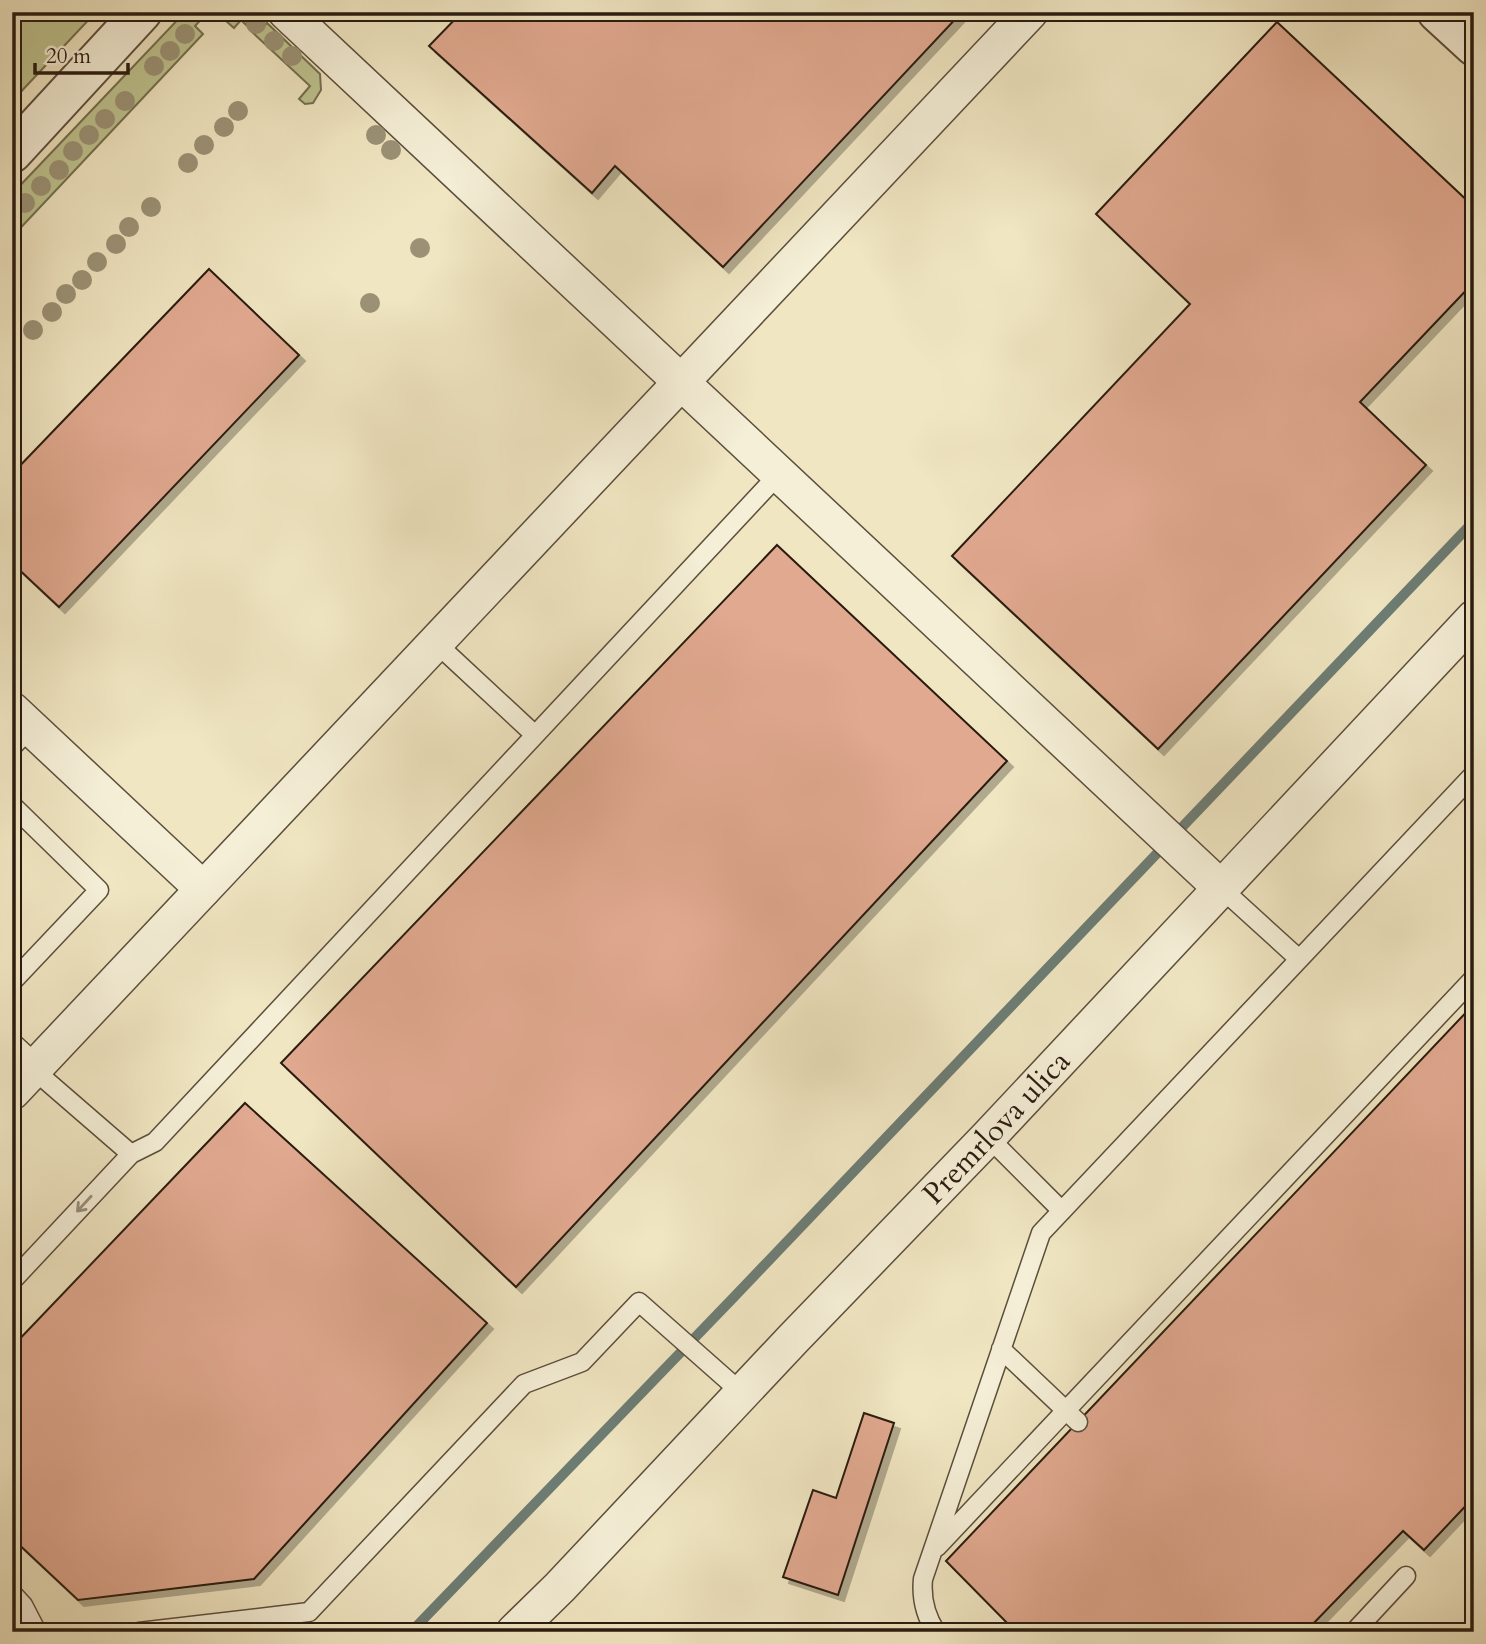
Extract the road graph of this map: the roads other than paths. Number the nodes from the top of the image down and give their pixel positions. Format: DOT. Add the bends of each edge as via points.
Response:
graph roads {
  1 [pos="142,12"];
  2 [pos="286,12"];
  3 [pos="1031,12"];
  4 [pos="1437,12"];
  5 [pos="1474,46"];
  6 [pos="12,153"];
  7 [pos="682,383"];
  8 [pos="778,475"];
  9 [pos="1474,618"];
  10 [pos="436,643"];
  11 [pos="18,728"];
  12 [pos="535,735"];
  13 [pos="1474,774"];
  14 [pos="12,805"];
  15 [pos="1221,888"];
  16 [pos="203,889"];
  17 [pos="1298,959"];
  18 [pos="1474,978"];
  19 [pos="12,982"];
  20 [pos="12,1042"];
  21 [pos="23,1081"];
  22 [pos="988,1137"];
  23 [pos="131,1154"];
  24 [pos="1062,1211"];
  25 [pos="12,1281"];
  26 [pos="1001,1349"];
  27 [pos="742,1393"];
  28 [pos="1072,1416"];
  29 [pos="932,1552"];
  30 [pos="1406,1576"];
  31 [pos="12,1592"];
  32 [pos="37,1632"];
  33 [pos="139,1632"];
  34 [pos="514,1632"];
  35 [pos="936,1632"];
  36 [pos="1354,1632"];
  1 -- 6 [label="street"];
  2 -- 7 [label="street"];
  3 -- 7 [label="street"];
  4 -- 5 [label="street"];
  7 -- 8 [label="street"];
  7 -- 10 [label="street"];
  8 -- 12 [label="lane"];
  8 -- 15 [label="street"];
  9 -- 15 [label="street, Premrlova ulica"];
  10 -- 12 [label="lane"];
  10 -- 16 [label="street"];
  11 -- 16 [label="street"];
  12 -- 23 [label="lane" via="155,1142"];
  13 -- 17 [label="lane"];
  14 -- 19 [label="lane" via="99,890"];
  15 -- 17 [label="lane"];
  15 -- 22 [label="street, Premrlova ulica"];
  16 -- 21 [label="street"];
  17 -- 24 [label="lane"];
  18 -- 28 [label="lane"];
  20 -- 21 [label="lane" via="24,1053"];
  21 -- 23 [label="lane"];
  22 -- 24 [label="lane"];
  22 -- 27 [label="street, Premrlova ulica"];
  23 -- 25 [label="lane, one-way"];
  24 -- 26 [label="lane" via="1041,1233"];
  26 -- 28 [label="lane"];
  26 -- 29 [label="lane"];
  27 -- 33 [label="lane" via="639,1301 582,1362 524,1384 309,1612"];
  27 -- 34 [label="street, Premrlova ulica"];
  28 -- 29 [label="lane"];
  29 -- 35 [label="lane" via="922,1596"];
  30 -- 36 [label="lane"];
  31 -- 32 [label="lane"];
}
